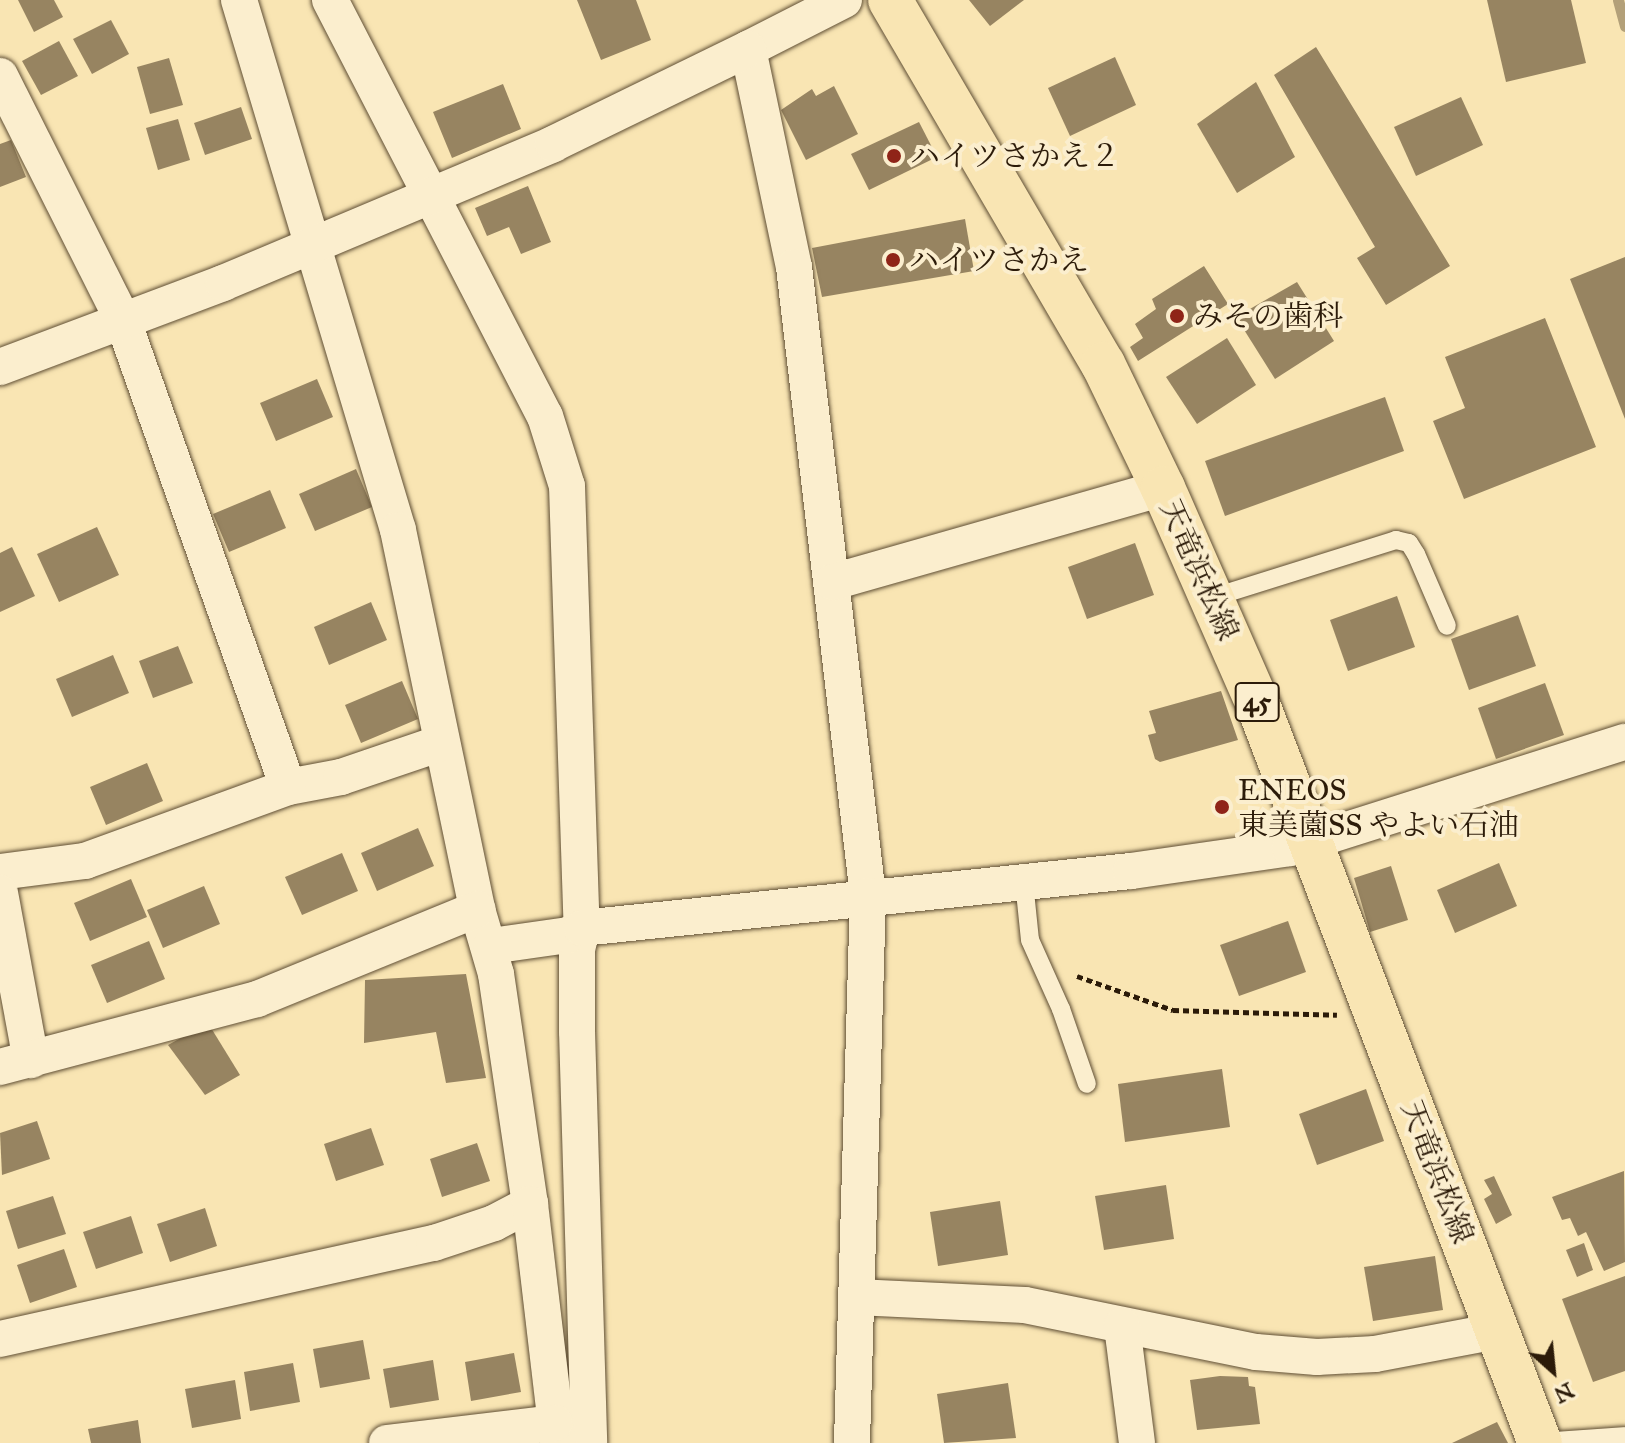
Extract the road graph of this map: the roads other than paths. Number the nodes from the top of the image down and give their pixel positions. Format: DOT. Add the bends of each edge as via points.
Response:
graph roads {
  1 [pos="239,0"];
  2 [pos="330,0"];
  3 [pos="844,0"];
  4 [pos="890,0"];
  5 [pos="748,49"];
  6 [pos="0,76"];
  7 [pos="432,193"];
  8 [pos="316,245"];
  9 [pos="123,321"];
  10 [pos="0,367"];
  11 [pos="1163,488"];
  12 [pos="833,582"];
  13 [pos="1211,598"];
  14 [pos="1447,626"];
  15 [pos="1625,742"];
  16 [pos="441,743"];
  17 [pos="288,787"];
  18 [pos="1313,842"];
  19 [pos="0,872"];
  20 [pos="1024,882"];
  21 [pos="0,893"];
  22 [pos="868,896"];
  23 [pos="477,909"];
  24 [pos="582,928"];
  25 [pos="491,946"];
  26 [pos="15,1064"];
  27 [pos="1087,1084"];
  28 [pos="530,1204"];
  29 [pos="856,1297"];
  30 [pos="1122,1326"];
  31 [pos="1497,1331"];
  32 [pos="0,1339"];
  33 [pos="557,1433"];
  34 [pos="1625,1436"];
  35 [pos="1539,1442"];
  36 [pos="387,1443"];
  37 [pos="589,1443"];
  38 [pos="852,1443"];
  39 [pos="1137,1443"];
  1 -- 8 [label="street"];
  2 -- 7 [label="street"];
  3 -- 5 [label="street"];
  4 -- 11 [label="main road, 天竜浜松線 / 45" via="1103,364"];
  5 -- 7 [label="street" via="553,144"];
  5 -- 12 [label="street" via="794,267"];
  6 -- 9 [label="street"];
  7 -- 8 [label="street"];
  7 -- 24 [label="street" via="551,430 567,486"];
  8 -- 9 [label="street"];
  8 -- 16 [label="street" via="398,530"];
  9 -- 10 [label="street"];
  9 -- 17 [label="street"];
  11 -- 12 [label="street"];
  11 -- 13 [label="main road, 天竜浜松線 / 45"];
  12 -- 22 [label="street"];
  13 -- 14 [label="lane" via="1396,540 1409,543 1416,554"];
  13 -- 18 [label="main road, 天竜浜松線 / 45"];
  15 -- 18 [label="street"];
  16 -- 17 [label="street" via="341,777"];
  16 -- 23 [label="street"];
  17 -- 19 [label="street" via="85,861"];
  18 -- 20 [label="street"];
  18 -- 31 [label="main road, 天竜浜松線 / 45"];
  20 -- 22 [label="street"];
  20 -- 27 [label="lane" via="1030,940"];
  21 -- 26 [label="street"];
  22 -- 24 [label="street"];
  22 -- 29 [label="street"];
  23 -- 25 [label="street"];
  23 -- 26 [label="street" via="257,999"];
  24 -- 25 [label="street" via="568,935"];
  24 -- 37 [label="street" via="577,1031"];
  25 -- 28 [label="street"];
  28 -- 32 [label="street" via="494,1223 434,1243"];
  28 -- 33 [label="street"];
  29 -- 30 [label="street" via="1013,1303"];
  29 -- 38 [label="street"];
  30 -- 31 [label="street" via="1256,1352 1317,1357 1375,1354"];
  30 -- 39 [label="street"];
  31 -- 35 [label="main road, 天竜浜松線 / 45"];
  33 -- 36 [label="street"];
  34 -- 35 [label="lane"];
}
